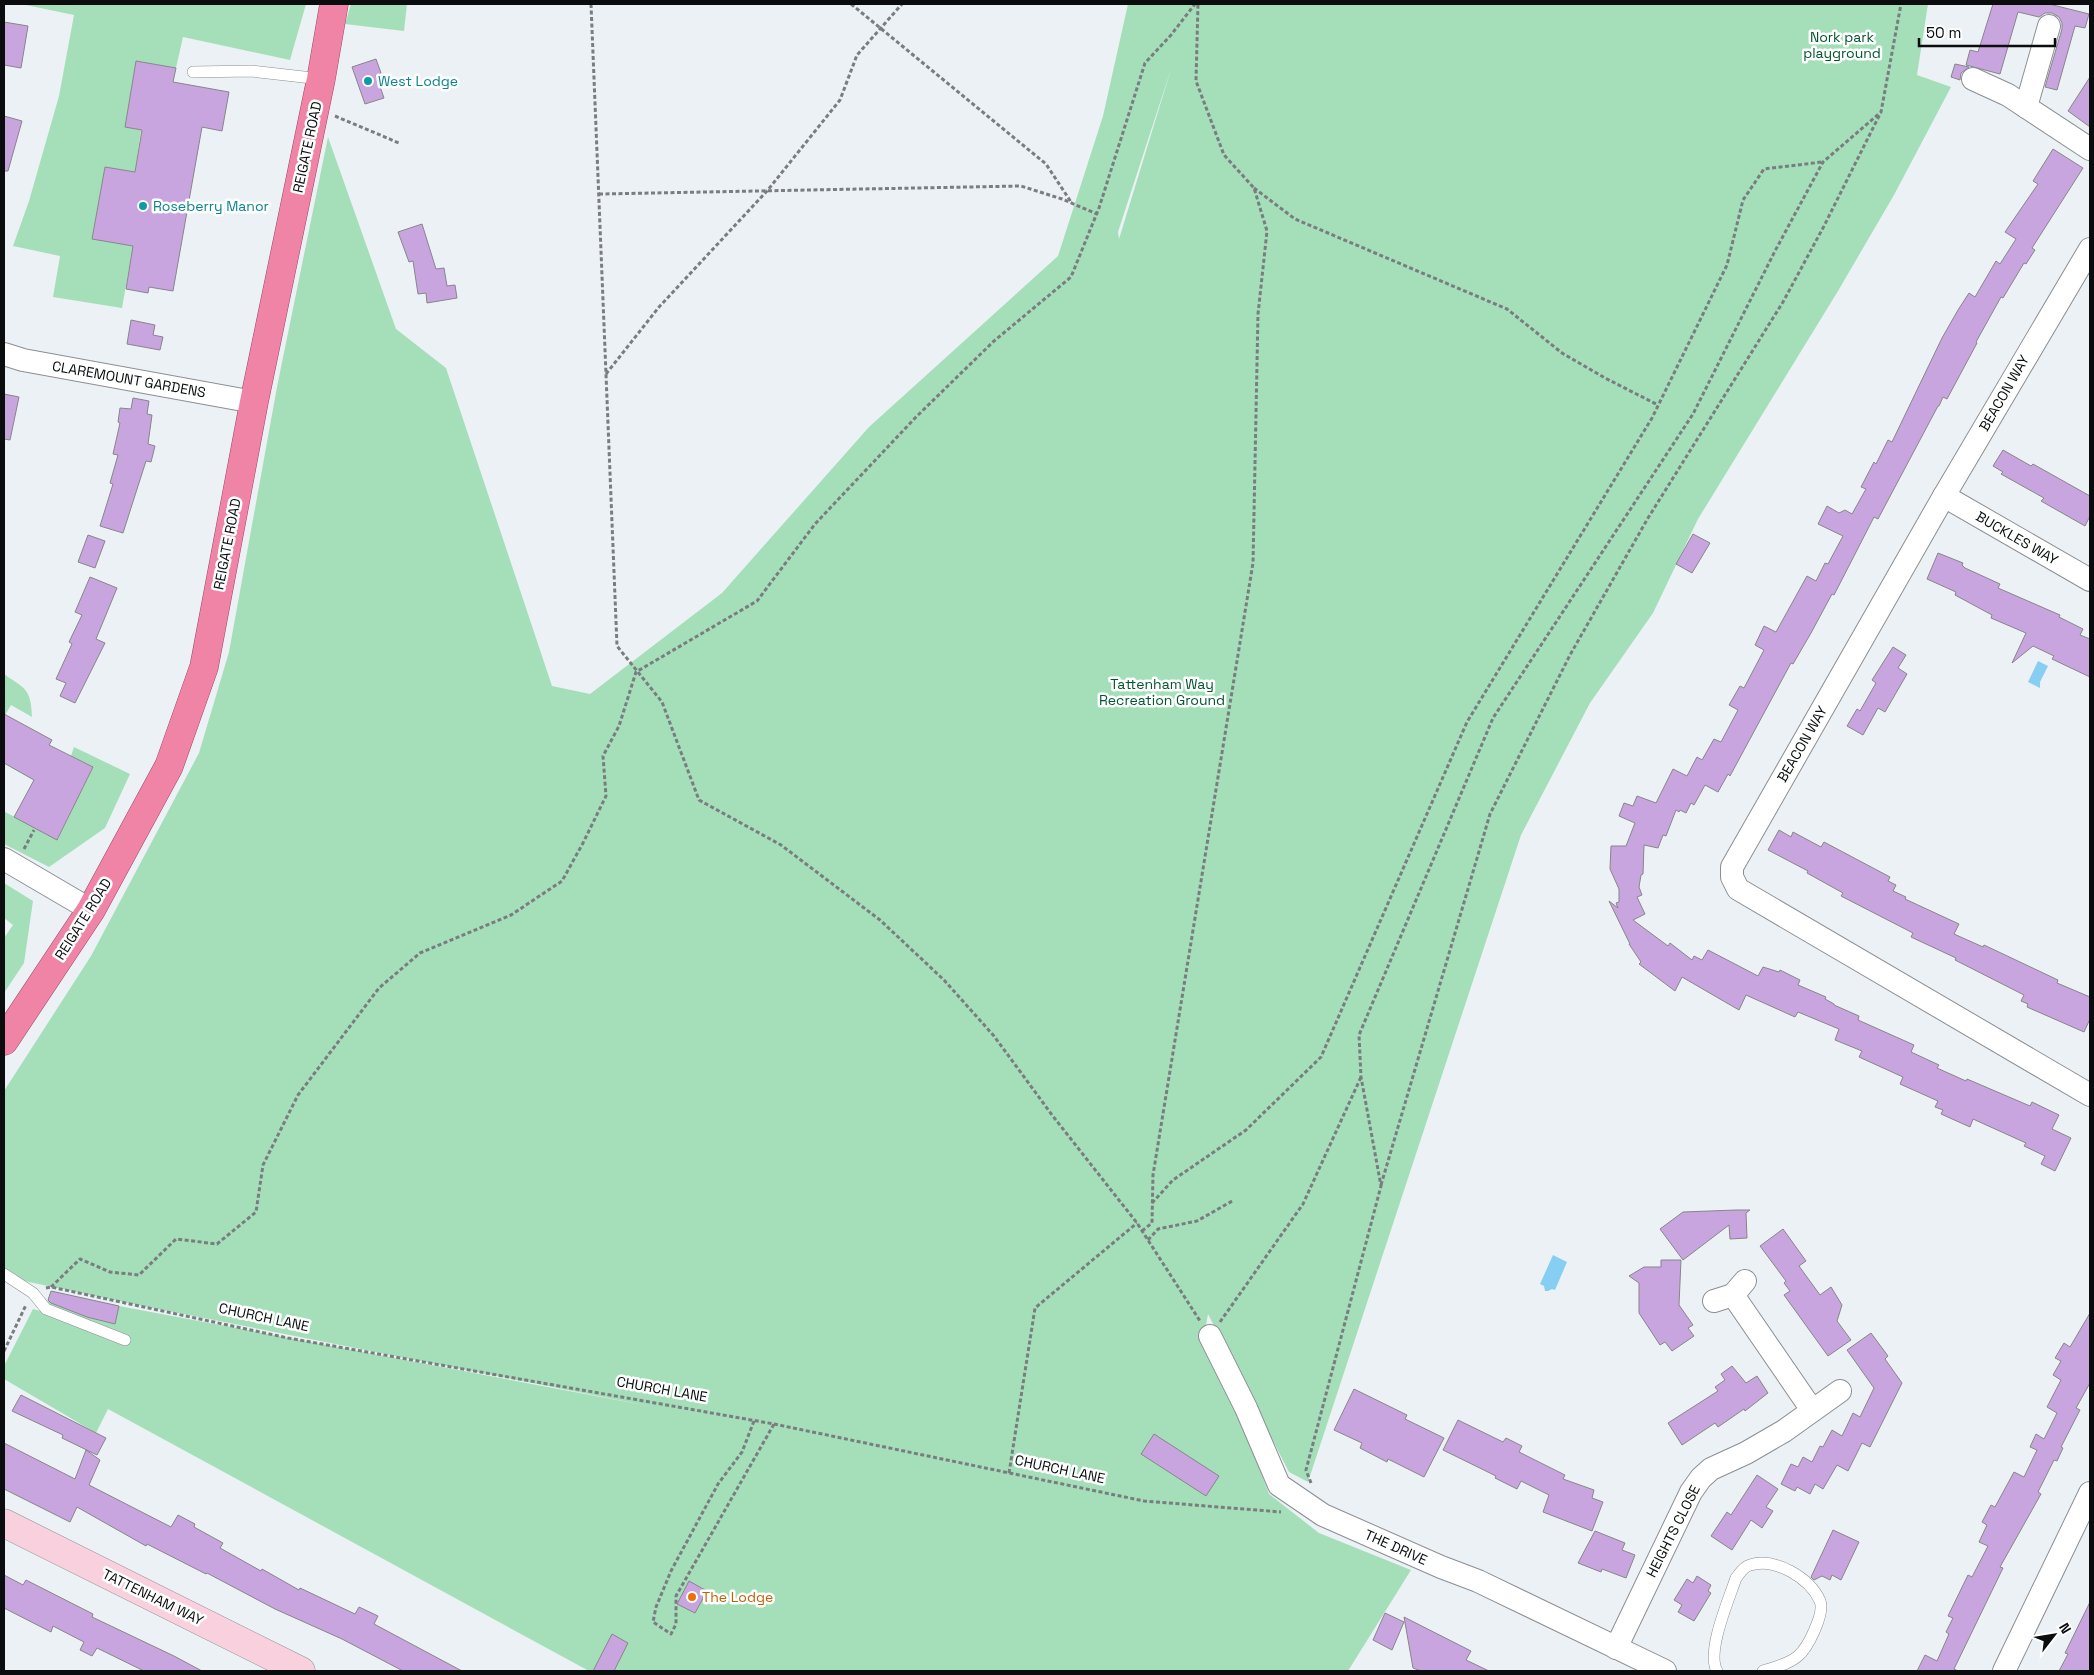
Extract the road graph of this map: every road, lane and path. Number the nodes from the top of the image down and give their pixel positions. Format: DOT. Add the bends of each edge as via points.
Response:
graph roads {
  1 [pos="334,4"];
  2 [pos="592,4"];
  3 [pos="851,4"];
  4 [pos="902,4"];
  5 [pos="1196,4"];
  6 [pos="1901,4"];
  7 [pos="2049,26"];
  8 [pos="880,28"];
  9 [pos="193,72"];
  10 [pos="321,79"];
  11 [pos="1973,79"];
  12 [pos="2026,107"];
  13 [pos="1881,112"];
  14 [pos="334,116"];
  15 [pos="399,143"];
  16 [pos="2090,148"];
  17 [pos="1822,162"];
  18 [pos="1254,188"];
  19 [pos="767,191"];
  20 [pos="599,194"];
  21 [pos="1072,203"];
  22 [pos="1097,214"];
  23 [pos="2090,249"];
  24 [pos="4,354"];
  25 [pos="606,375"];
  26 [pos="254,402"];
  27 [pos="1658,404"];
  28 [pos="1944,496"];
  29 [pos="2090,580"];
  30 [pos="636,672"];
  31 [pos="34,830"];
  32 [pos="28,842"];
  33 [pos="4,859"];
  34 [pos="91,910"];
  35 [pos="4,1041"];
  36 [pos="1361,1077"];
  37 [pos="2090,1095"];
  38 [pos="1381,1186"];
  39 [pos="1234,1200"];
  40 [pos="1152,1203"];
  41 [pos="1137,1223"];
  42 [pos="1142,1231"];
  43 [pos="1148,1240"];
  44 [pos="4,1274"];
  45 [pos="51,1287"];
  46 [pos="33,1292"];
  47 [pos="1731,1292"];
  48 [pos="1210,1336"];
  49 [pos="125,1340"];
  50 [pos="4,1351"];
  51 [pos="1840,1391"];
  52 [pos="1812,1410"];
  53 [pos="754,1421"];
  54 [pos="774,1424"];
  55 [pos="1009,1473"];
  56 [pos="2090,1493"];
  57 [pos="1286,1512"];
  58 [pos="1323,1515"];
  59 [pos="4,1523"];
  60 [pos="1616,1648"];
  61 [pos="301,1671"];
  62 [pos="1665,1671"];
  63 [pos="1717,1671"];
  64 [pos="1763,1671"];
  65 [pos="2004,1671"];
  1 -- 10 [label="highway, REIGATE ROAD"];
  2 -- 20 [label="path"];
  3 -- 8 [label="path"];
  4 -- 8 [label="path"];
  5 -- 18 [label="path" via="1196,81 1224,155"];
  5 -- 22 [label="path" via="1145,63"];
  6 -- 13 [label="path"];
  7 -- 12 [label="street"];
  8 -- 19 [label="path" via="857,54 840,100"];
  8 -- 21 [label="path" via="1046,164"];
  9 -- 10 [label="lane" via="251,71"];
  10 -- 26 [label="highway, REIGATE ROAD"];
  11 -- 12 [label="street"];
  12 -- 16 [label="street"];
  13 -- 17 [label="path"];
  13 -- 38 [label="path" via="1783,302 1648,518 1570,655 1490,814"];
  14 -- 15 [label="path"];
  17 -- 27 [label="path" via="1764,169 1743,200 1726,266"];
  17 -- 36 [label="path" via="1693,414 1493,718 1359,1035"];
  18 -- 27 [label="path" via="1296,219 1507,309 1562,353"];
  18 -- 40 [label="path" via="1267,231 1258,314 1253,563 1153,1175"];
  19 -- 20 [label="path"];
  19 -- 21 [label="path" via="1021,186"];
  19 -- 25 [label="path" via="658,307"];
  20 -- 25 [label="path"];
  21 -- 22 [label="path"];
  22 -- 30 [label="path" via="1071,277 994,341 916,417 816,524 756,601"];
  23 -- 28 [label="street, BEACON WAY"];
  24 -- 26 [label="street, CLAREMOUNT GARDENS"];
  25 -- 30 [label="path" via="616,646"];
  26 -- 34 [label="highway, REIGATE ROAD" via="204,667 169,766"];
  27 -- 40 [label="path" via="1467,722 1321,1057 1246,1130 1173,1180"];
  28 -- 29 [label="street, BUCKLES WAY"];
  28 -- 37 [label="street, BEACON WAY" via="1732,867 1732,877 1738,889"];
  30 -- 41 [label="path" via="662,702 700,800 781,846 880,920 944,980 994,1036"];
  30 -- 45 [label="path" via="619,726 603,756 606,796 562,881 511,915 420,953 379,988 298,1095 263,1165 256,1212 217,1244 176,1239 140,1275 110,1272 80,1258"];
  31 -- 32 [label="path"];
  33 -- 34 [label="street"];
  34 -- 35 [label="highway, REIGATE ROAD"];
  36 -- 38 [label="path"];
  36 -- 48 [label="path" via="1303,1204"];
  38 -- 58 [label="path" via="1306,1470"];
  39 -- 43 [label="path" via="1197,1221 1158,1229"];
  40 -- 42 [label="path" via="1152,1223"];
  41 -- 42 [label="path"];
  41 -- 55 [label="path" via="1035,1308"];
  42 -- 43 [label="path"];
  43 -- 48 [label="path"];
  44 -- 46 [label="lane"];
  45 -- 46 [label="path, CHURCH LANE"];
  45 -- 53 [label="path, CHURCH LANE" via="288,1338"];
  46 -- 49 [label="lane" via="46,1309"];
  46 -- 50 [label="path"];
  47 -- 52 [label="street"];
  48 -- 58 [label="street, THE DRIVE" via="1279,1485"];
  51 -- 52 [label="street, HEIGHTS CLOSE"];
  52 -- 60 [label="street, HEIGHTS CLOSE" via="1784,1431 1700,1478"];
  53 -- 54 [label="path, CHURCH LANE"];
  53 -- 54 [label="path" via="742,1452 694,1525 656,1607 653,1622 670,1634 676,1624 676,1596"];
  54 -- 55 [label="path, CHURCH LANE"];
  55 -- 57 [label="path, CHURCH LANE" via="1144,1501"];
  56 -- 65 [label="street"];
  58 -- 60 [label="street, THE DRIVE" via="1441,1568 1478,1581"];
  59 -- 61 [label="main road, TATTENHAM WAY"];
  60 -- 62 [label="street, THE DRIVE"];
  63 -- 64 [label="lane" via="1714,1651 1736,1578 1744,1568 1763,1564 1800,1576 1821,1603 1818,1621 1799,1656"];
}
